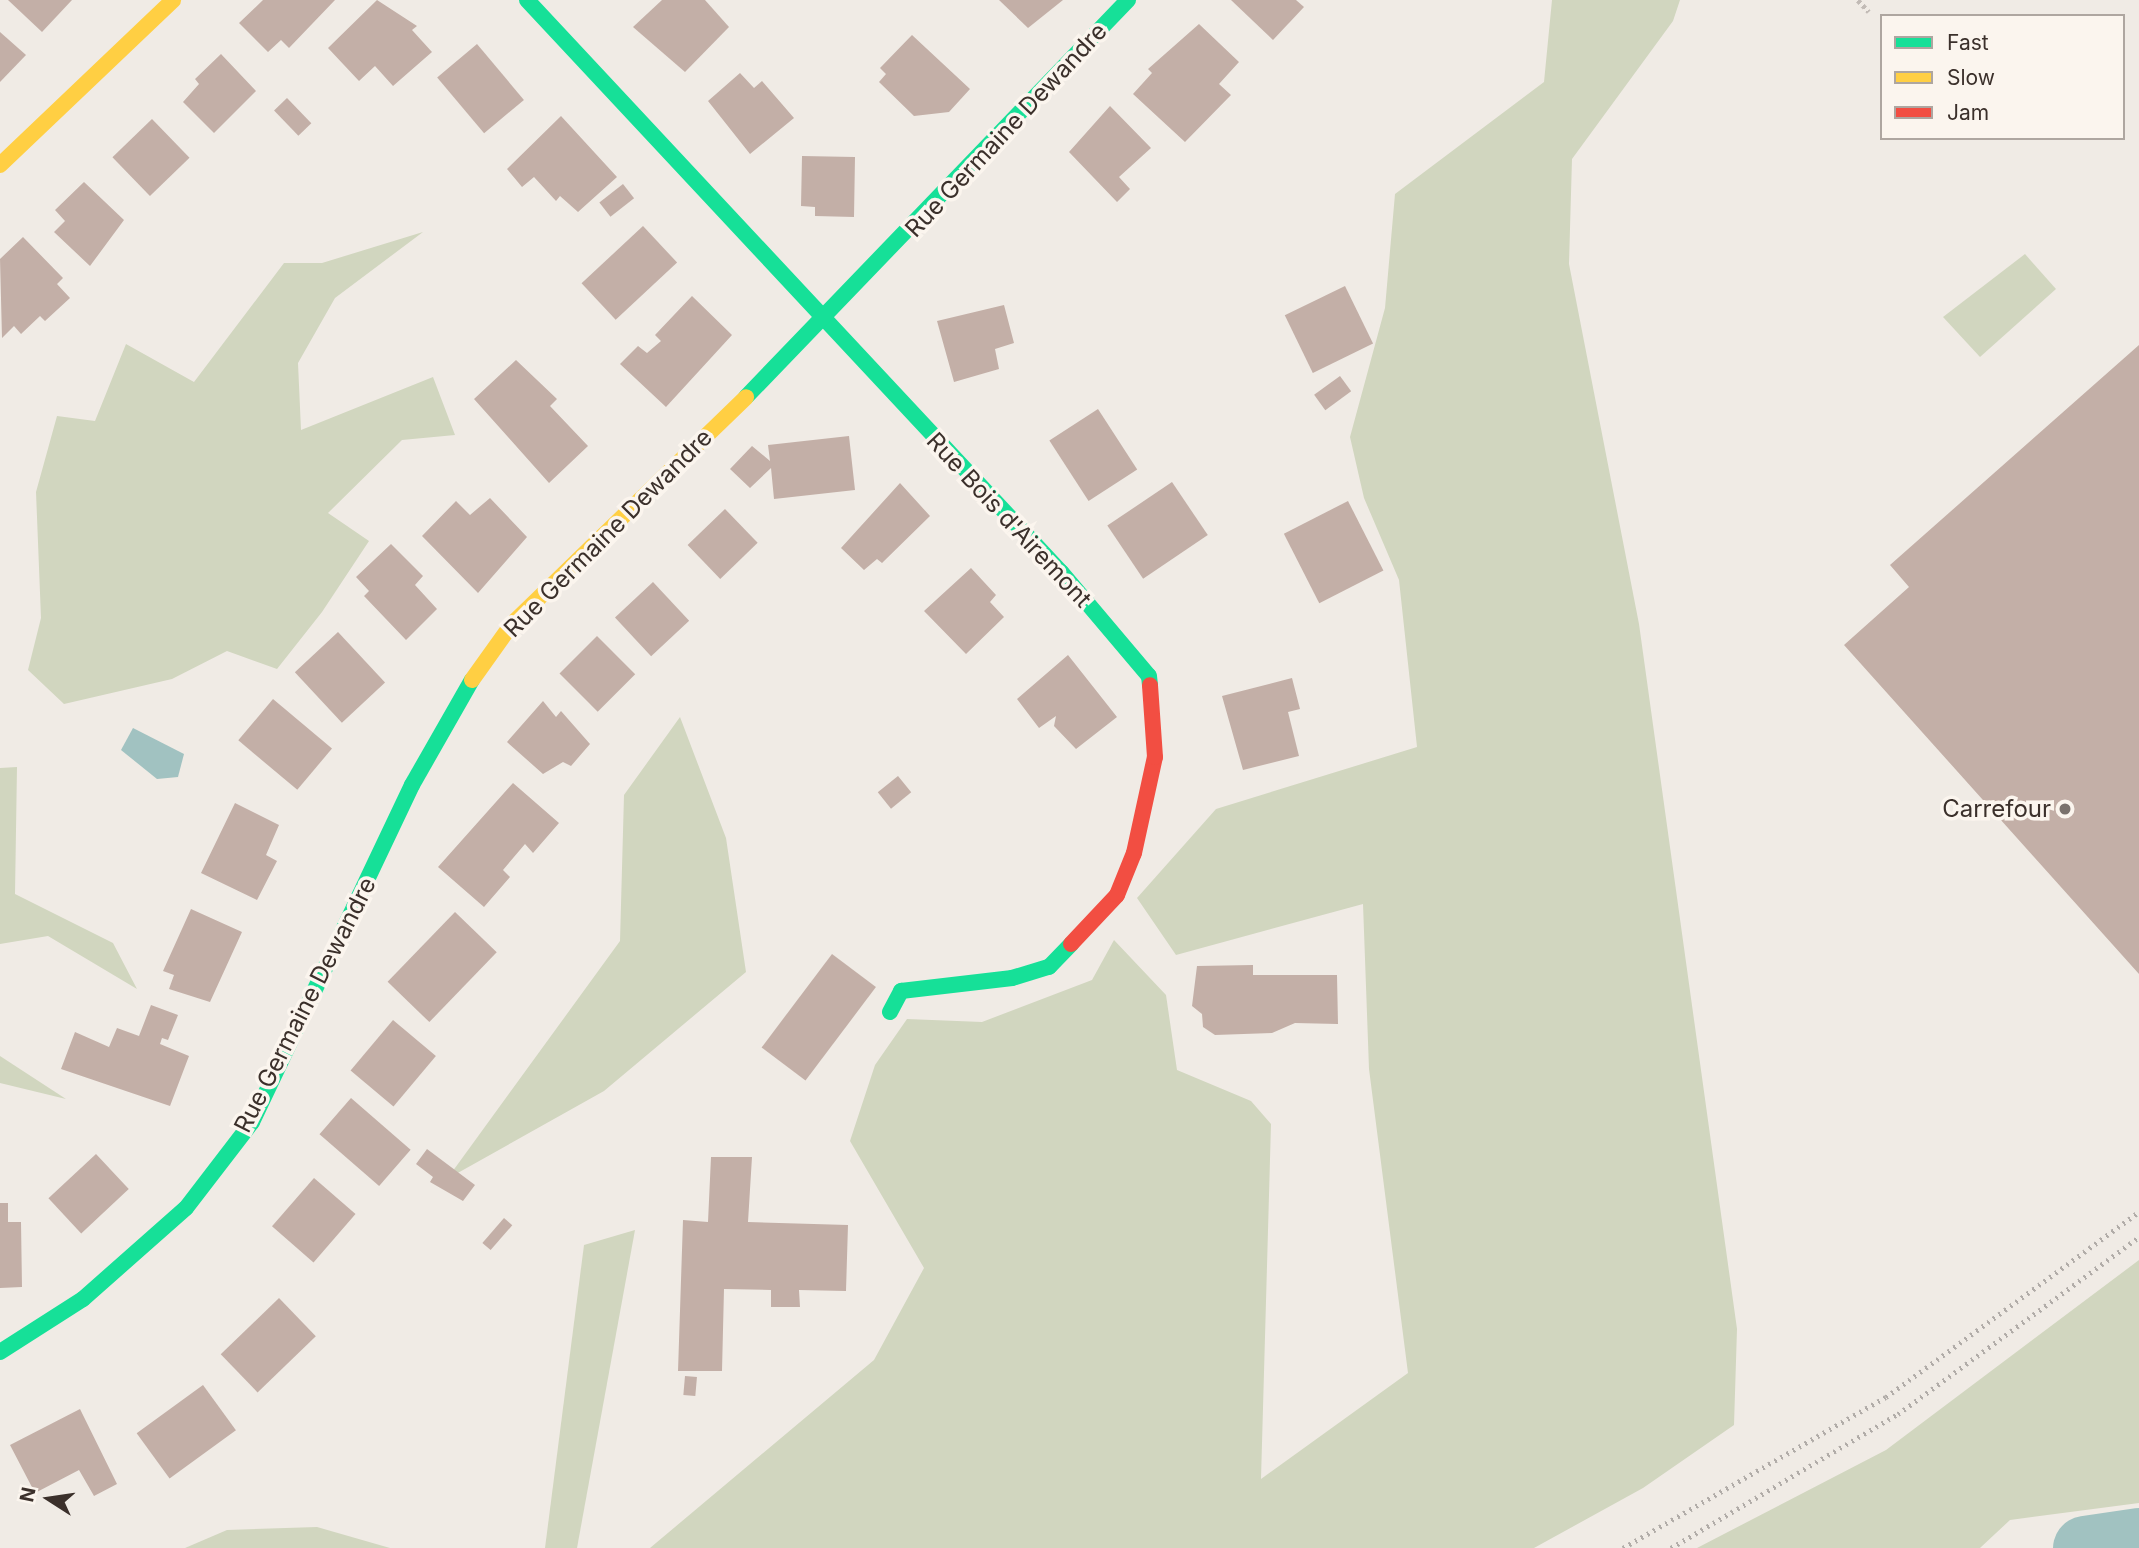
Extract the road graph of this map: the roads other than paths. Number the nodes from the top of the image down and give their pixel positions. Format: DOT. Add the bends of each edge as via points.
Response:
graph roads {
  1 [pos="173,0"];
  2 [pos="527,0"];
  3 [pos="1128,0"];
  4 [pos="0,165"];
  5 [pos="824,323"];
  6 [pos="890,1012"];
  7 [pos="0,1352"];
  1 -- 4 [label="street"];
  2 -- 5 [label="street, Rue Bois d'Airemont"];
  3 -- 5 [label="street, Rue Germaine Dewandre"];
  5 -- 6 [label="street, Rue Bois d'Airemont" via="1061,572 1149,676 1157,715 1134,853 1117,895 1074,947 1049,967 1012,978 901,991"];
  5 -- 7 [label="street, Rue Germaine Dewandre" via="512,624 483,662 412,785 251,1122 186,1208 83,1299"];
}
